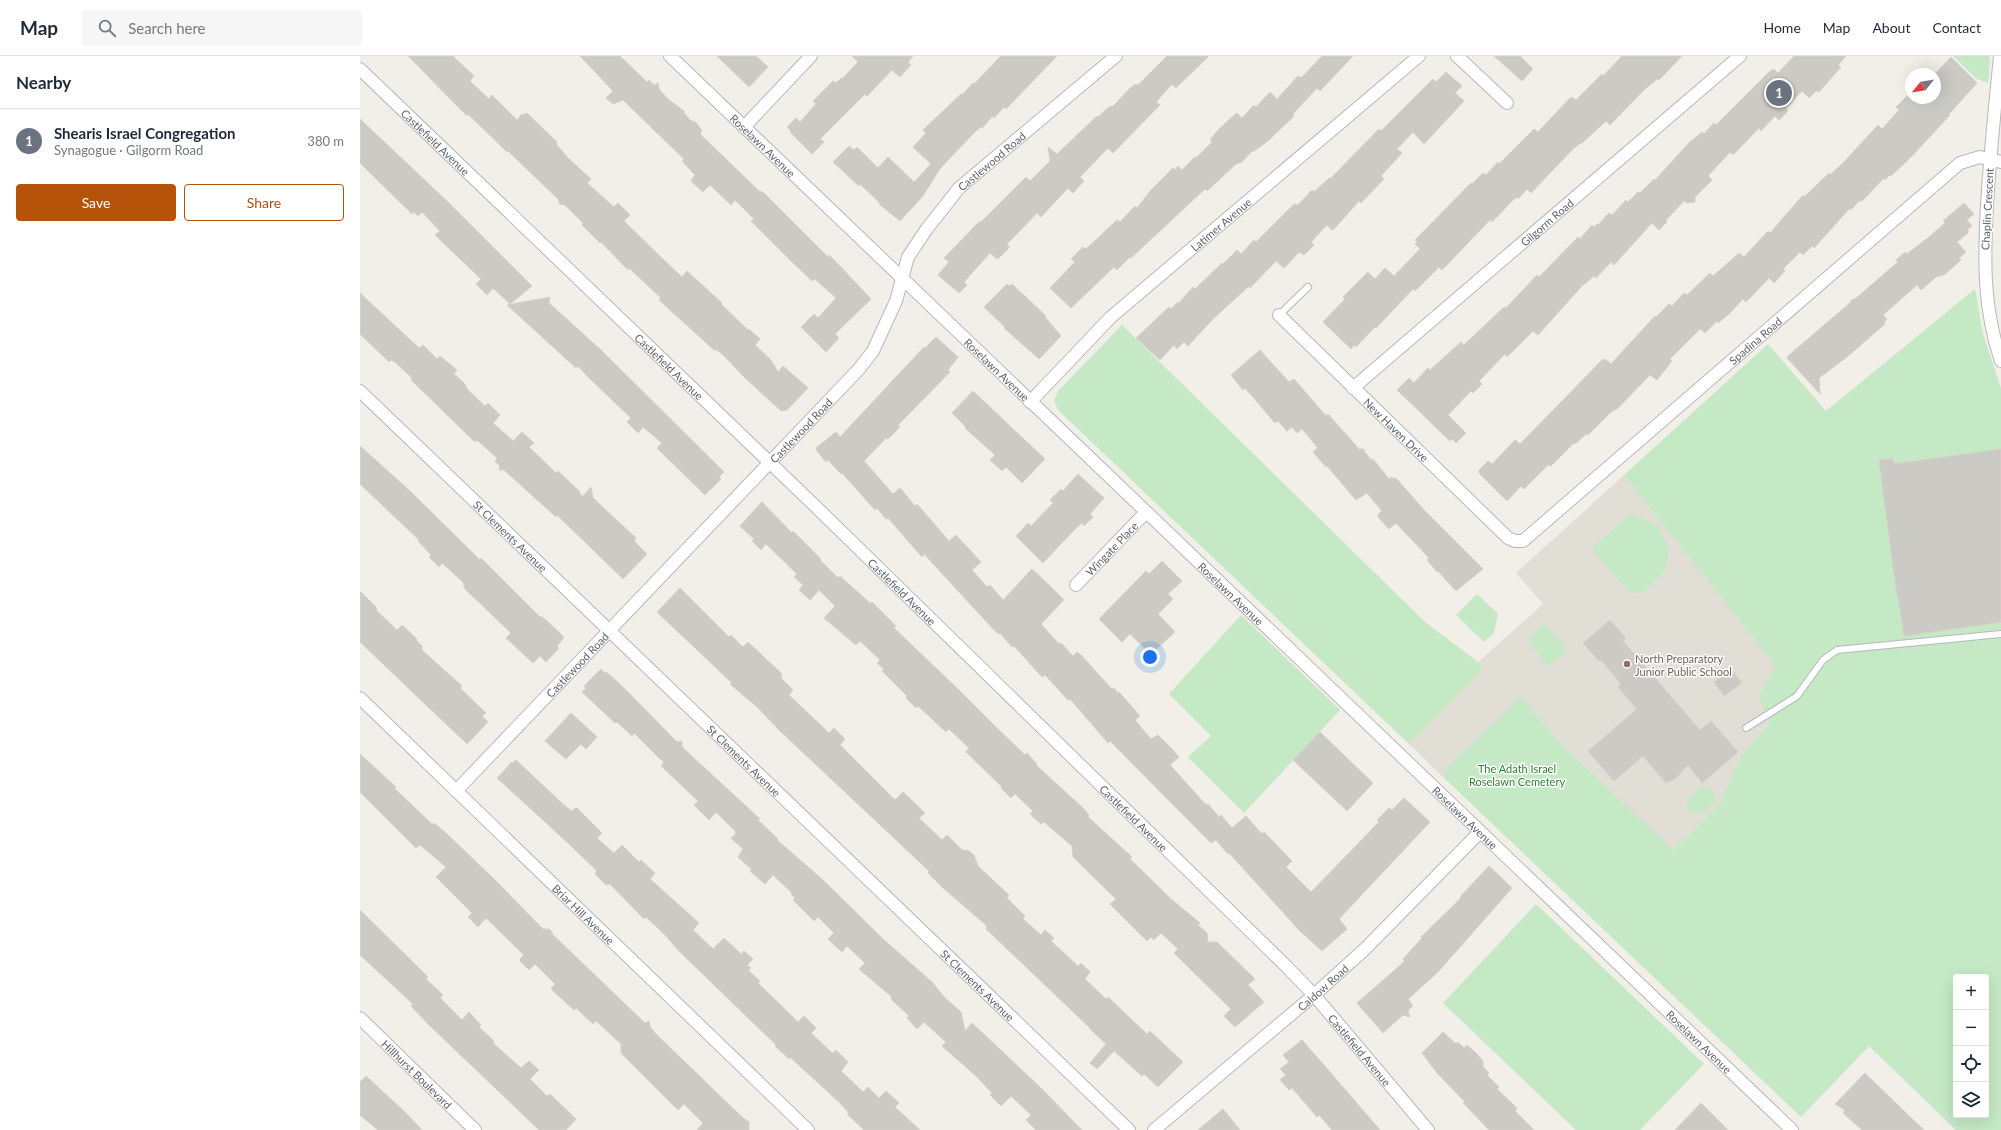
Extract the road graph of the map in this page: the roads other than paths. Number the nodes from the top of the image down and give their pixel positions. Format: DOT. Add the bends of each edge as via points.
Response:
graph roads {
  1 [pos="670,56"];
  2 [pos="811,56"];
  3 [pos="1116,56"];
  4 [pos="1419,56"];
  5 [pos="1458,56"];
  6 [pos="1740,56"];
  7 [pos="2000,56"];
  8 [pos="360,69"];
  9 [pos="1507,103"];
  10 [pos="744,127"];
  11 [pos="1995,161"];
  12 [pos="904,280"];
  13 [pos="1308,287"];
  14 [pos="1279,315"];
  15 [pos="2001,361"];
  16 [pos="1354,388"];
  17 [pos="360,391"];
  18 [pos="1030,402"];
  19 [pos="769,462"];
  20 [pos="1146,512"];
  21 [pos="1515,541"];
  22 [pos="1076,585"];
  23 [pos="609,630"];
  24 [pos="2001,634"];
  25 [pos="360,698"];
  26 [pos="1746,728"];
  27 [pos="456,791"];
  28 [pos="1480,832"];
  29 [pos="1314,995"];
  30 [pos="360,1018"];
  31 [pos="475,1130"];
  32 [pos="808,1130"];
  33 [pos="1129,1130"];
  34 [pos="1154,1130"];
  35 [pos="1428,1130"];
  36 [pos="1792,1130"];
  1 -- 10 [label="street, Roselawn Avenue"];
  2 -- 10 [label="street"];
  3 -- 12 [label="street, Castlewood Road" via="959,188 908,257"];
  4 -- 18 [label="street, Latimer Avenue" via="1111,317"];
  5 -- 9 [label="street"];
  6 -- 16 [label="street, Gilgorm Road"];
  7 -- 11 [label="street, Chaplin Crescent"];
  8 -- 19 [label="street, Castlefield Avenue"];
  10 -- 12 [label="street, Roselawn Avenue"];
  11 -- 15 [label="street, Chaplin Crescent" via="1985,252 1986,296"];
  11 -- 21 [label="street, Spadina Road" via="1976,157 1960,163 1533,533 1523,541"];
  12 -- 18 [label="street, Roselawn Avenue"];
  12 -- 19 [label="street, Castlewood Road" via="873,351 859,369"];
  13 -- 14 [label="lane"];
  14 -- 16 [label="street, New Haven Drive"];
  16 -- 21 [label="street, New Haven Drive" via="1508,538"];
  17 -- 23 [label="street, St Clements Avenue"];
  18 -- 20 [label="street, Roselawn Avenue"];
  19 -- 23 [label="street, Castlewood Road"];
  19 -- 29 [label="street, Castlefield Avenue"];
  20 -- 22 [label="street, Wingate Place"];
  20 -- 28 [label="street, Roselawn Avenue"];
  23 -- 27 [label="street, Castlewood Road"];
  23 -- 33 [label="street, St Clements Avenue"];
  24 -- 26 [label="lane" via="1837,650 1824,660 1797,696"];
  25 -- 27 [label="street, Briar Hill Avenue"];
  27 -- 32 [label="street, Briar Hill Avenue"];
  28 -- 29 [label="street, Caldow Road" via="1365,949"];
  28 -- 36 [label="street, Roselawn Avenue"];
  29 -- 34 [label="street, Caldow Road"];
  29 -- 35 [label="street, Castlefield Avenue"];
  30 -- 31 [label="street, Hillhurst Boulevard"];
}
